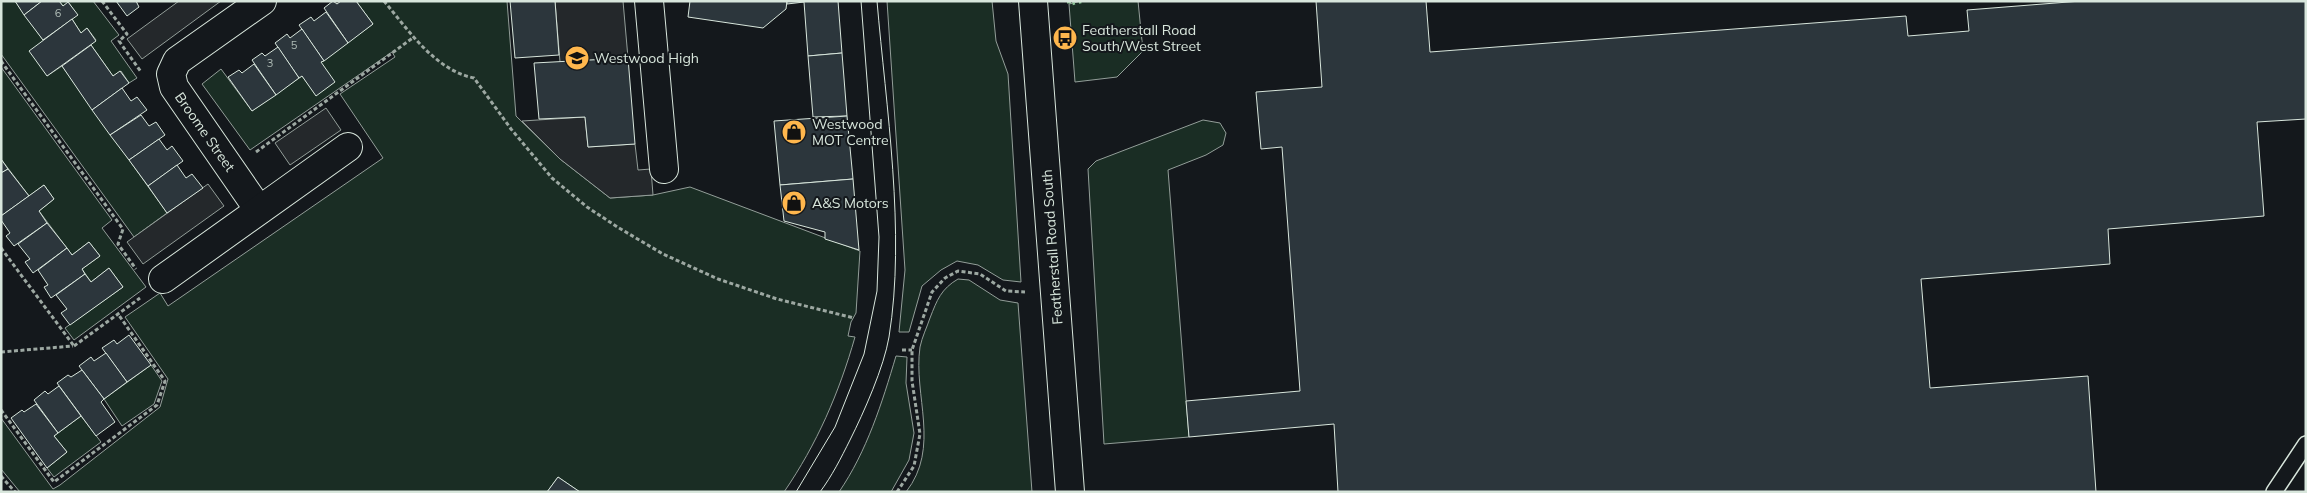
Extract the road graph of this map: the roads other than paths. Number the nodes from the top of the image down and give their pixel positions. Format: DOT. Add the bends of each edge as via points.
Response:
graph roads {
  1 [pos="262,1"];
  2 [pos="649,1"];
  3 [pos="1033,1"];
  4 [pos="348,147"];
  5 [pos="664,169"];
  6 [pos="259,210"];
  7 [pos="157,284"];
  8 [pos="2306,444"];
  9 [pos="1070,492"];
  10 [pos="2274,492"];
  1 -- 6 [label="street, Broome Street" via="177,61 172,74 174,87"];
  2 -- 5 [label="street"];
  3 -- 9 [label="street, Featherstall Road South"];
  4 -- 6 [label="street"];
  6 -- 7 [label="street"];
  8 -- 10 [label="lane"];
}
